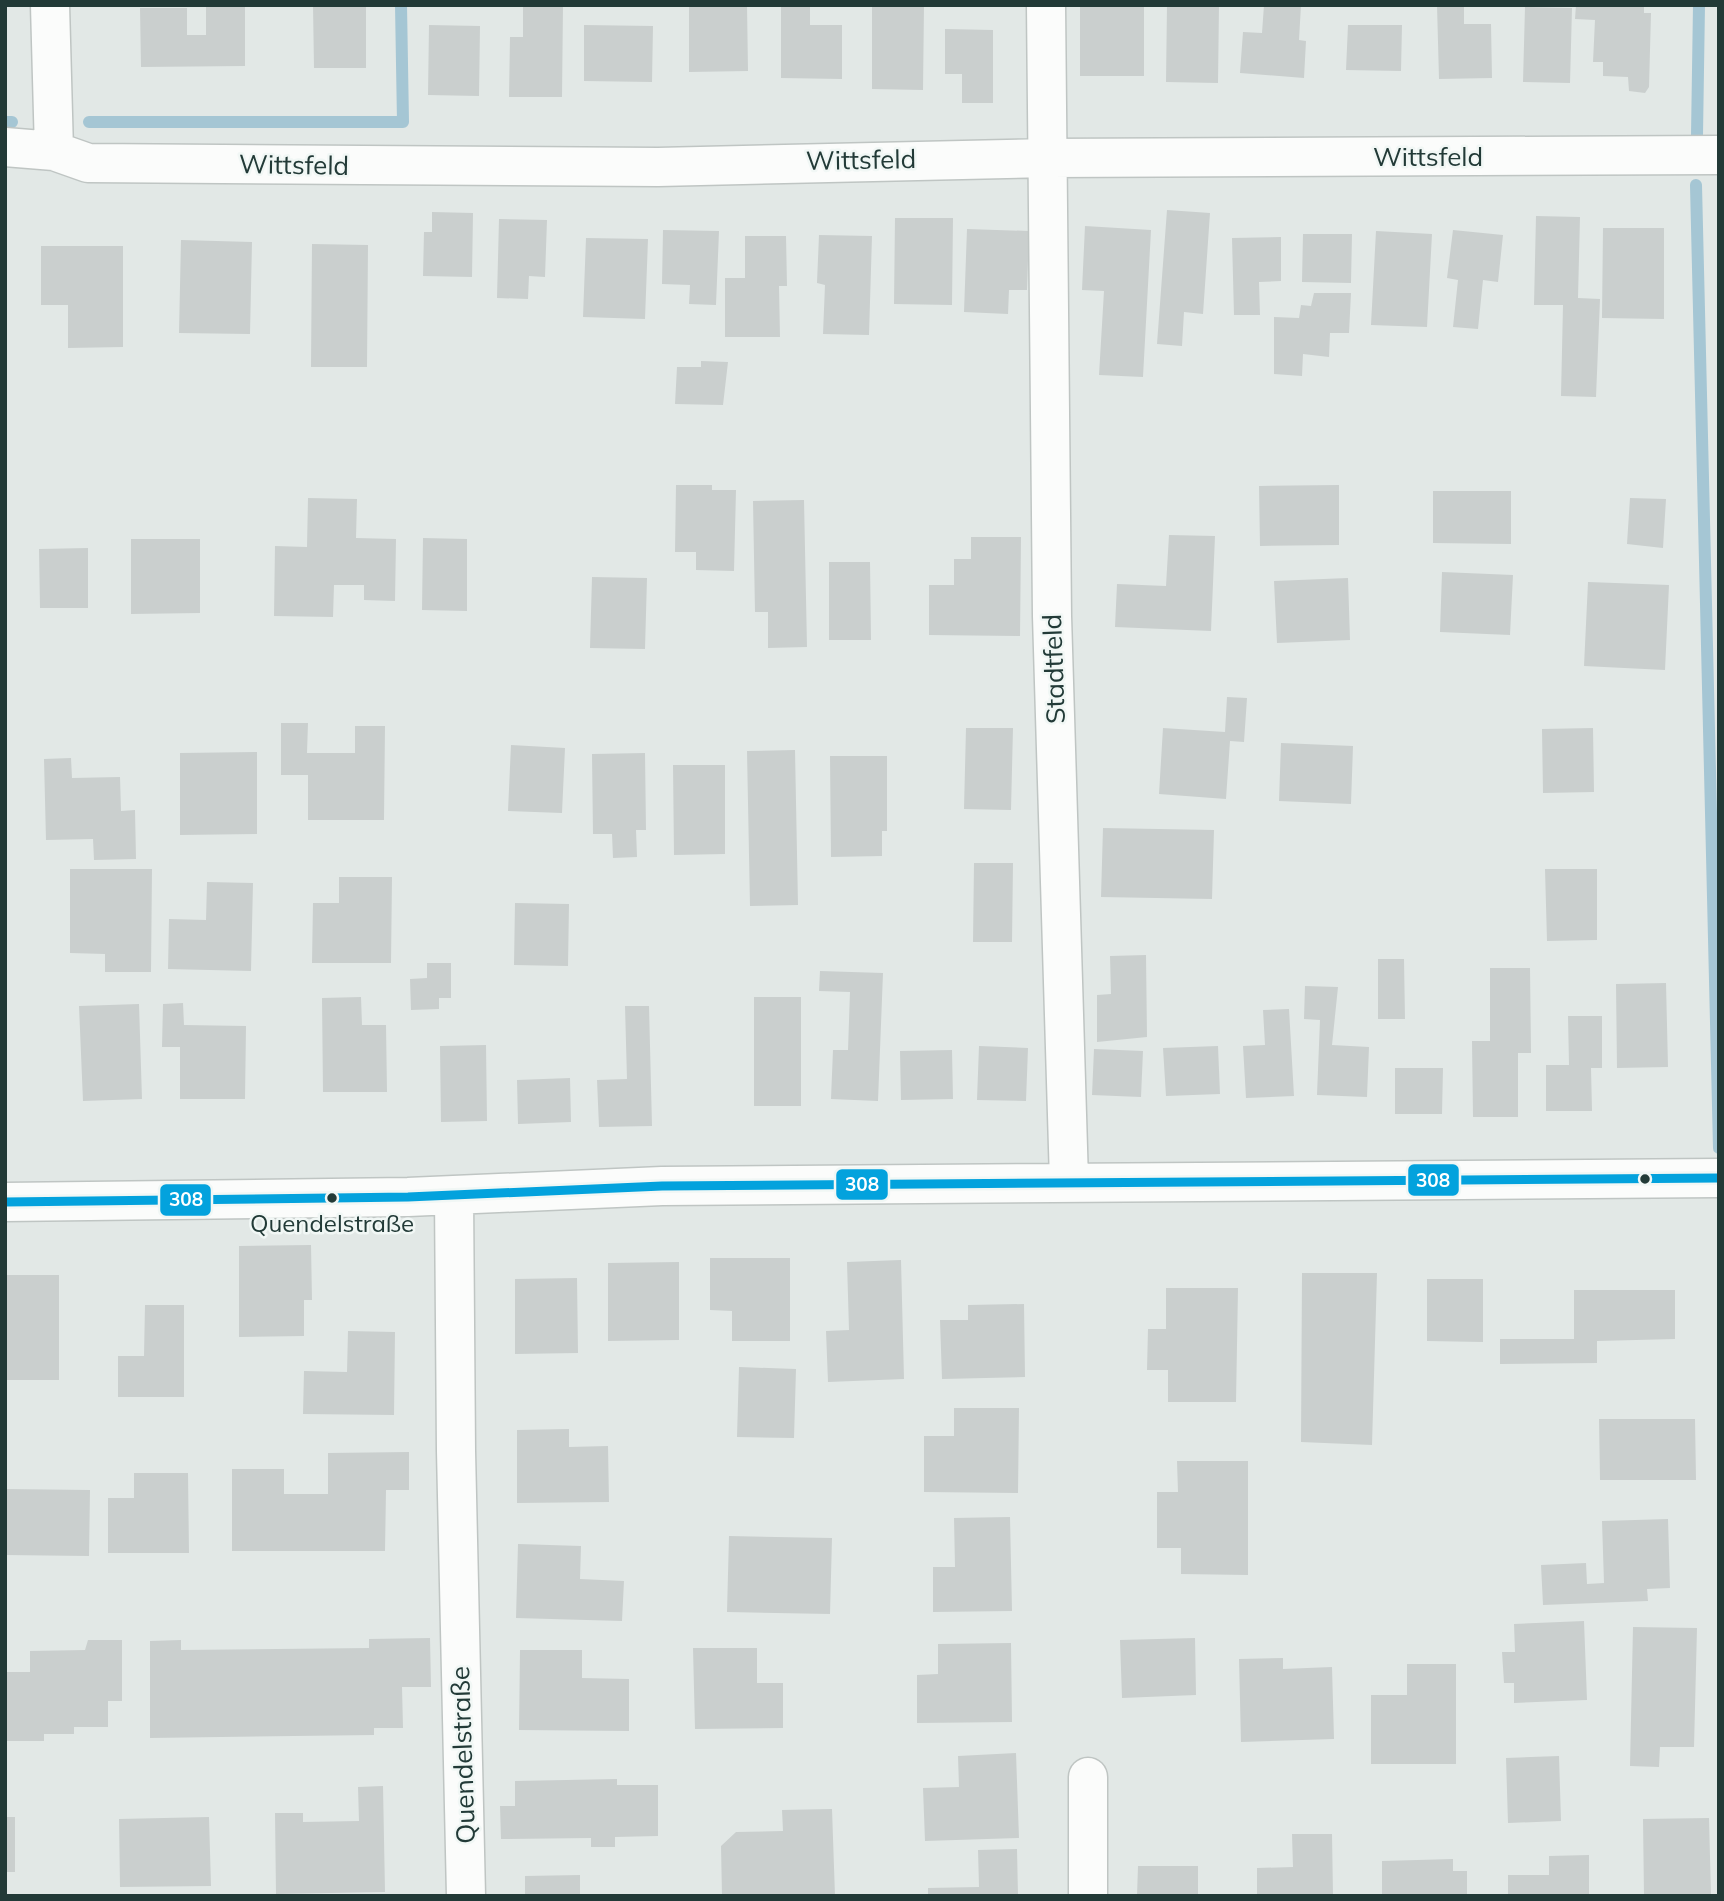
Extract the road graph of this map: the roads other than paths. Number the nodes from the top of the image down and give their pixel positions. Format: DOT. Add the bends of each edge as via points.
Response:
graph roads {
  1 [pos="50,5"];
  2 [pos="1046,5"];
  3 [pos="5,147"];
  4 [pos="54,151"];
  5 [pos="1719,155"];
  6 [pos="1050,158"];
  7 [pos="1719,1178"];
  8 [pos="1069,1181"];
  9 [pos="454,1195"];
  10 [pos="5,1202"];
  11 [pos="1088,1777"];
  12 [pos="466,1896"];
  13 [pos="1088,1896"];
  1 -- 4 [label="street"];
  2 -- 6 [label="street, Stadtfeld"];
  3 -- 4 [label="street, Wittsfeld"];
  4 -- 6 [label="street, Wittsfeld" via="88,163 372,165 658,167"];
  5 -- 6 [label="street, Wittsfeld"];
  6 -- 8 [label="street, Stadtfeld" via="1052,616"];
  7 -- 8 [label="street"];
  8 -- 9 [label="street" via="662,1186"];
  9 -- 10 [label="street"];
  9 -- 12 [label="street, Quendelstraße"];
  11 -- 13 [label="street"];
}
